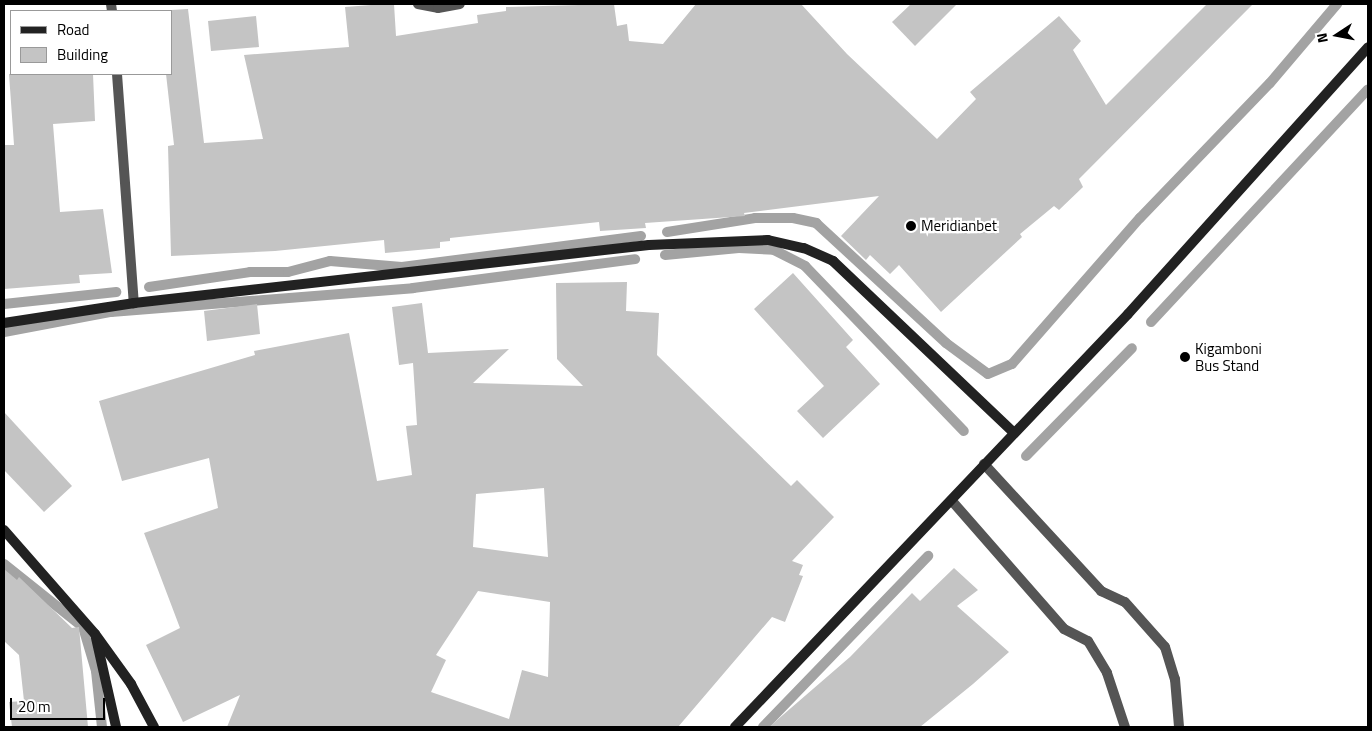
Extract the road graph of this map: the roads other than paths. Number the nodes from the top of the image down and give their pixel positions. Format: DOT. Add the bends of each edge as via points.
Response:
graph roads {
  1 [pos="418,4"];
  2 [pos="460,4"];
  3 [pos="1368,47"];
  4 [pos="116,75"];
  5 [pos="134,302"];
  6 [pos="4,323"];
  7 [pos="1012,431"];
  8 [pos="984,464"];
  9 [pos="952,501"];
  10 [pos="4,530"];
  11 [pos="95,634"];
  12 [pos="116,727"];
  13 [pos="154,727"];
  14 [pos="735,727"];
  15 [pos="1125,727"];
  16 [pos="1179,727"];
  1 -- 2 [label="street" via="438,8"];
  3 -- 7 [label="main road" via="1128,314"];
  4 -- 5 [label="street"];
  5 -- 6 [label="main road"];
  5 -- 7 [label="main road" via="649,245 768,240 804,248 833,261"];
  7 -- 8 [label="main road"];
  8 -- 9 [label="main road"];
  8 -- 16 [label="street" via="1101,592 1125,602 1165,647 1175,679"];
  9 -- 14 [label="main road"];
  9 -- 15 [label="street" via="1064,630 1088,641 1107,673"];
  10 -- 11 [label="main road"];
  11 -- 12 [label="main road"];
  11 -- 13 [label="main road" via="131,684"];
}
